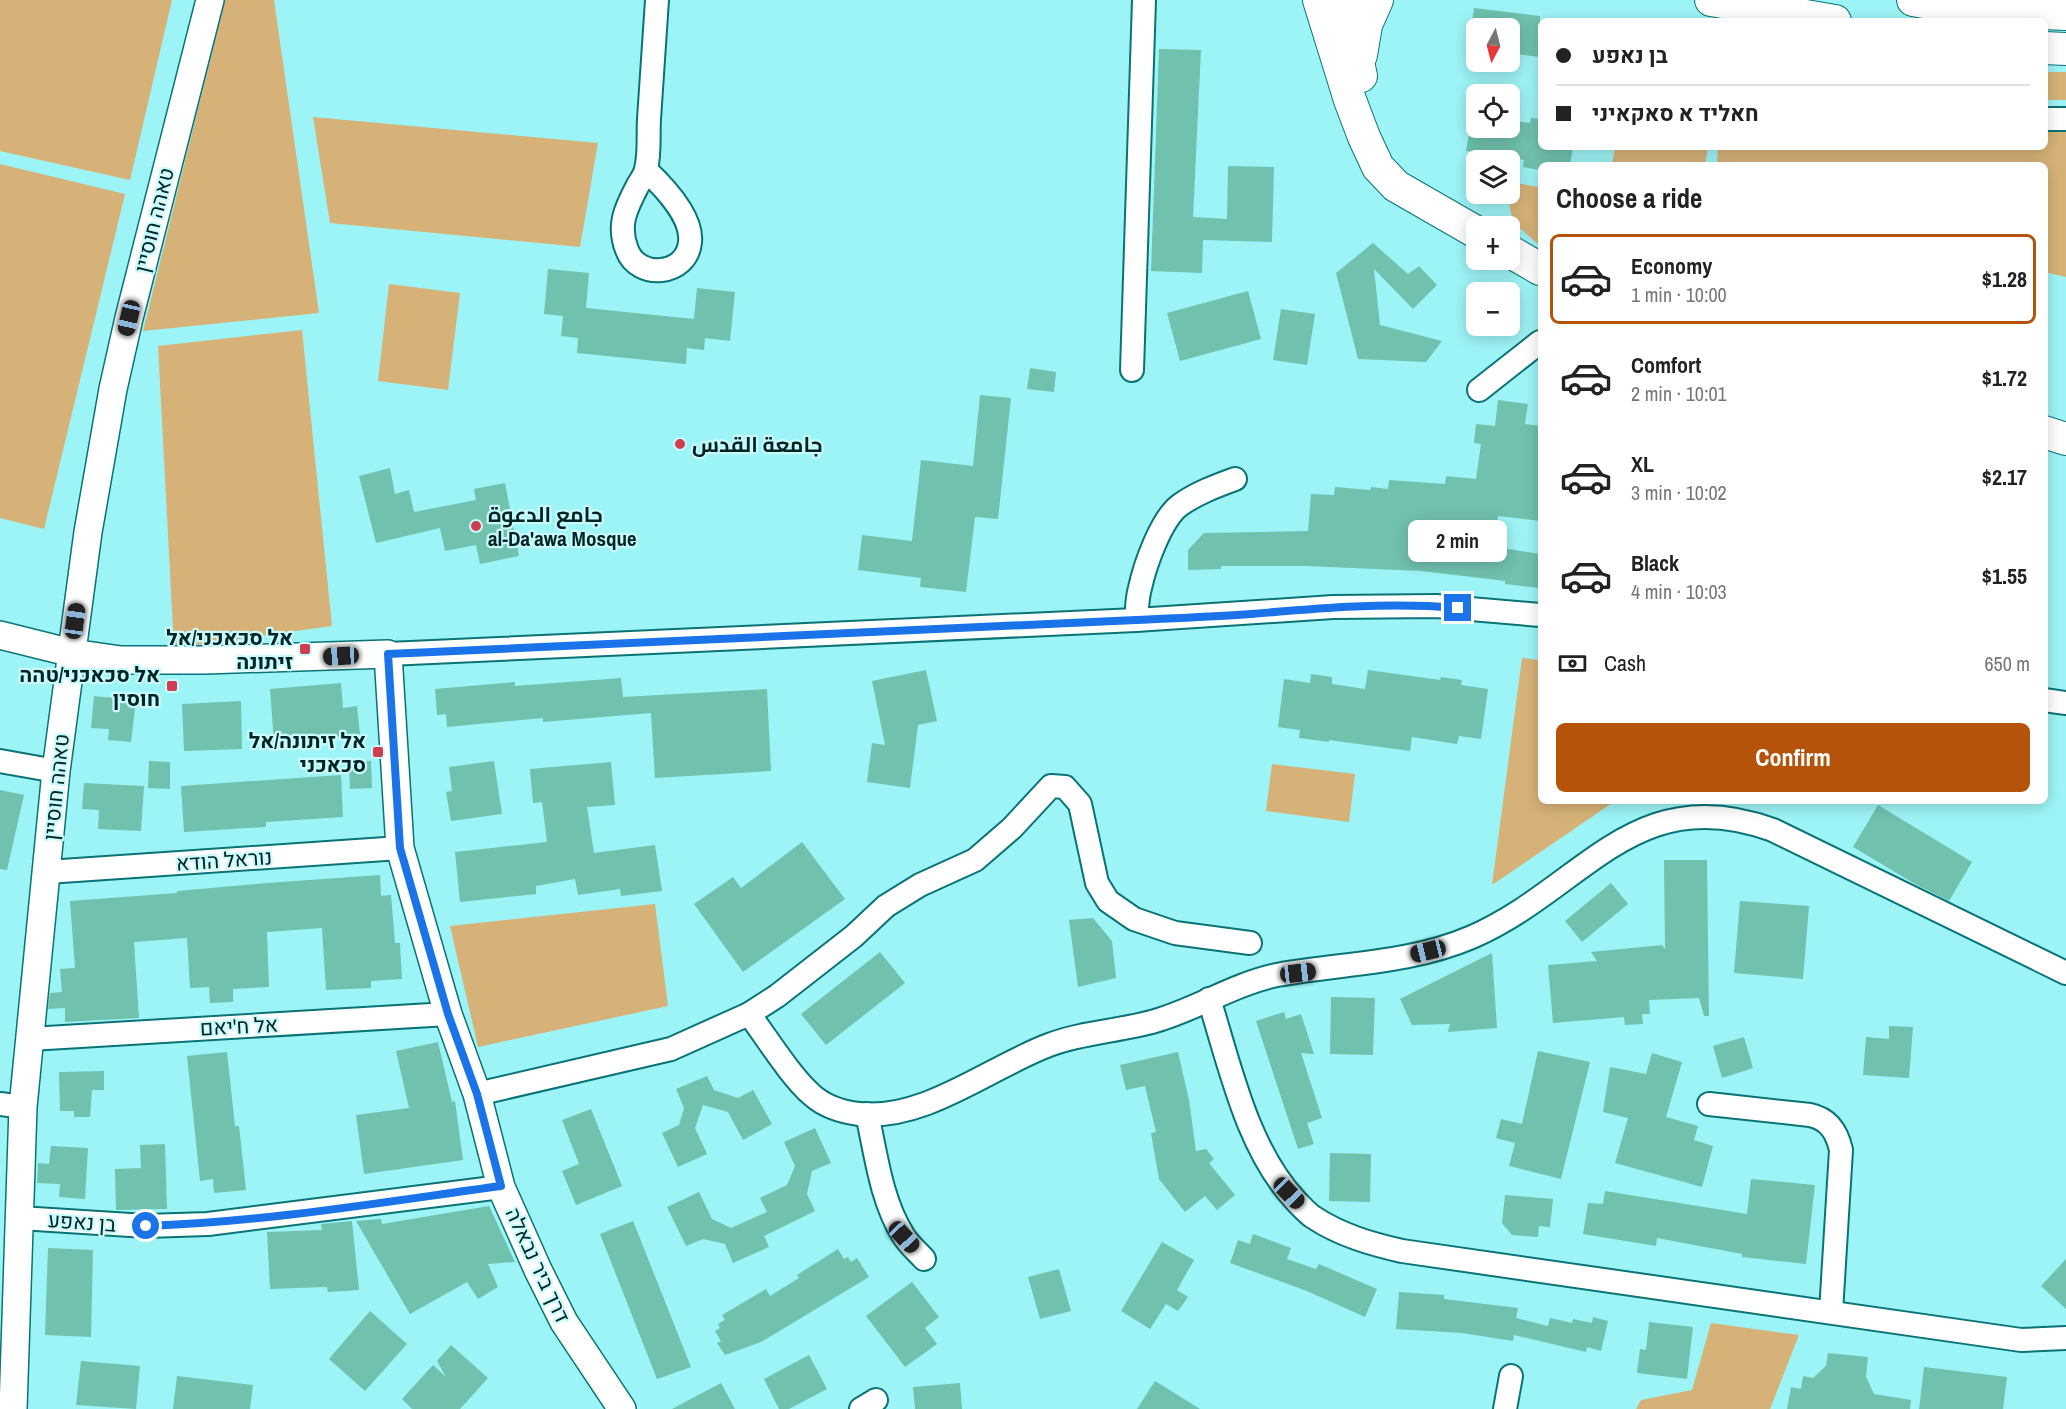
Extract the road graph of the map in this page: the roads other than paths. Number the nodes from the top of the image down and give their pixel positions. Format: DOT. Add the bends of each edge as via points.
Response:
graph roads {
  1 [pos="210,0"];
  2 [pos="657,0"];
  3 [pos="1144,0"];
  4 [pos="1319,0"];
  5 [pos="1345,0"];
  6 [pos="1377,0"];
  7 [pos="1711,0"];
  8 [pos="1913,0"];
  9 [pos="2066,14"];
  10 [pos="1788,16"];
  11 [pos="1807,18"];
  12 [pos="2048,48"];
  13 [pos="2066,49"];
  14 [pos="1360,65"];
  15 [pos="2048,119"];
  16 [pos="2066,119"];
  17 [pos="1371,154"];
  18 [pos="646,170"];
  19 [pos="1466,226"];
  20 [pos="1520,257"];
  21 [pos="1538,268"];
  22 [pos="1538,344"];
  23 [pos="1131,370"];
  24 [pos="1479,390"];
  25 [pos="2048,433"];
  26 [pos="2066,439"];
  27 [pos="1235,479"];
  28 [pos="1538,615"];
  29 [pos="1136,620"];
  30 [pos="0,635"];
  31 [pos="72,653"];
  32 [pos="388,654"];
  33 [pos="2048,701"];
  34 [pos="2066,703"];
  35 [pos="0,761"];
  36 [pos="56,771"];
  37 [pos="400,848"];
  38 [pos="47,872"];
  39 [pos="1250,943"];
  40 [pos="2066,973"];
  41 [pos="1209,999"];
  42 [pos="448,1014"];
  43 [pos="749,1014"];
  44 [pos="30,1039"];
  45 [pos="477,1094"];
  46 [pos="1709,1104"];
  47 [pos="11,1105"];
  48 [pos="867,1114"];
  49 [pos="501,1186"];
  50 [pos="20,1218"];
  51 [pos="924,1259"];
  52 [pos="1831,1312"];
  53 [pos="2066,1338"];
  54 [pos="1511,1376"];
  55 [pos="13,1409"];
  56 [pos="622,1409"];
  57 [pos="1504,1409"];
  1 -- 31 [label="street, טאהה חוסיין" via="113,389"];
  2 -- 18 [label="street"];
  3 -- 23 [label="street"];
  4 -- 17 [label="main road"];
  5 -- 14 [label="main road"];
  6 -- 14 [label="main road" via="1366,25"];
  7 -- 10 [label="main road"];
  8 -- 9 [label="main road" via="1962,9"];
  10 -- 11 [label="main road"];
  12 -- 13 [label="main road"];
  14 -- 17 [label="main road"];
  15 -- 16 [label="street"];
  17 -- 19 [label="main road" via="1396,186"];
  20 -- 21 [label="main road"];
  22 -- 24 [label="street"];
  25 -- 26 [label="main road"];
  27 -- 29 [label="street" via="1178,506 1164,525 1140,588"];
  28 -- 29 [label="street" via="1436,606 1334,606"];
  29 -- 32 [label="street"];
  30 -- 31 [label="street"];
  31 -- 32 [label="street" via="155,661"];
  31 -- 36 [label="street, טאהה חוסיין"];
  32 -- 37 [label="street, דרך ביר נבאלה"];
  33 -- 34 [label="street"];
  35 -- 36 [label="street"];
  36 -- 38 [label="street, טאהה חוסיין"];
  37 -- 38 [label="street, נוראל הודא"];
  37 -- 42 [label="street, דרך ביר נבאלה"];
  38 -- 44 [label="street, טאהה חוסיין"];
  39 -- 43 [label="street" via="1175,933 1134,919 1108,901 1097,883 1080,804 1065,788 1051,786 975,860 920,885 886,906 845,943"];
  40 -- 41 [label="street" via="1773,831 1724,817 1697,816 1669,820 1638,831 1506,920 1470,938 1386,961 1276,975"];
  41 -- 48 [label="street" via="1155,1021 1052,1044 933,1101 906,1110"];
  41 -- 52 [label="street" via="1243,1105 1271,1168 1311,1216 1340,1232 1402,1251"];
  42 -- 44 [label="street, אל ח'יאם"];
  42 -- 45 [label="street, דרך ביר נבאלה"];
  43 -- 45 [label="street" via="670,1049"];
  43 -- 48 [label="street" via="812,1096 840,1110"];
  44 -- 47 [label="street, טאהה חוסיין"];
  45 -- 49 [label="street, דרך ביר נבאלה"];
  46 -- 52 [label="street" via="1810,1115 1834,1129 1842,1150"];
  47 -- 50 [label="street, טאהה חוסיין"];
  48 -- 51 [label="street" via="895,1221"];
  49 -- 50 [label="street, בן נאפע" via="208,1224 146,1226"];
  49 -- 56 [label="street, דרך ביר נבאלה" via="564,1322"];
  50 -- 55 [label="street, טאהה חוסיין"];
  52 -- 53 [label="street" via="2021,1340"];
  54 -- 57 [label="street"];
}
